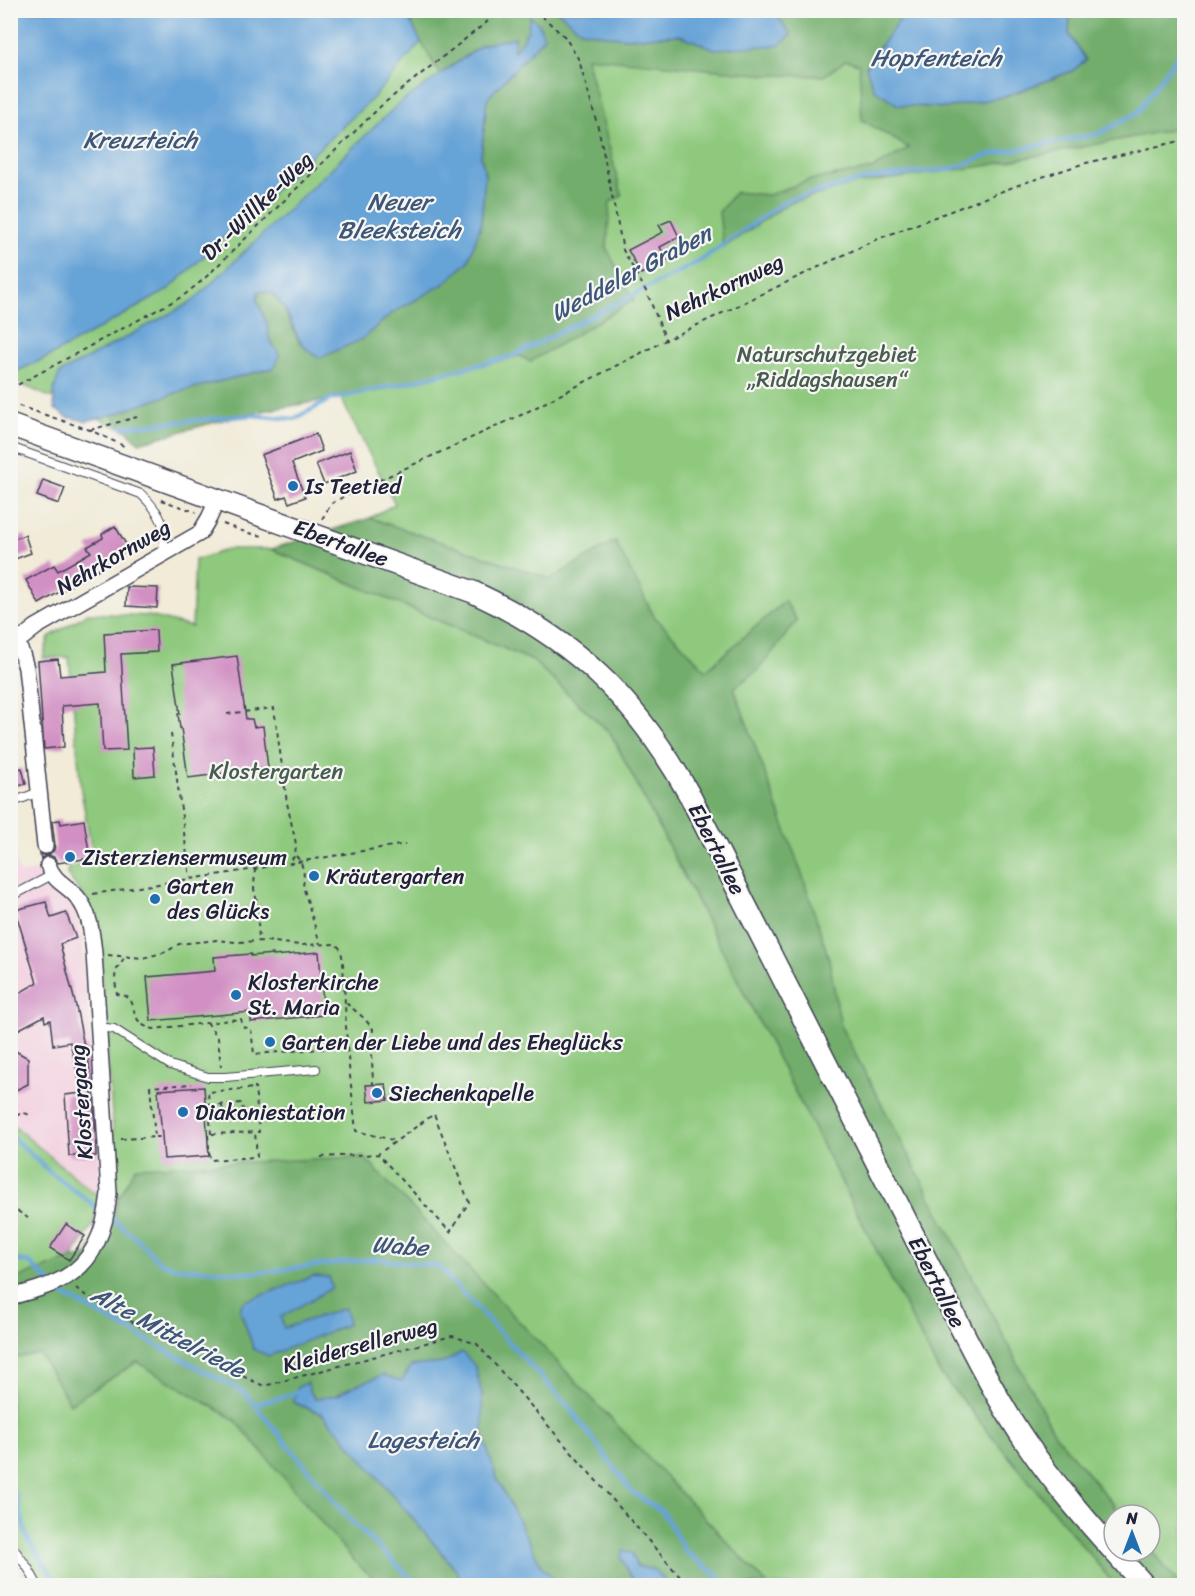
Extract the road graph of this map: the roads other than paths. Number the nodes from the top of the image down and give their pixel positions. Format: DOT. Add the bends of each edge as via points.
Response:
graph roads {
  1 [pos="10,424"];
  2 [pos="10,447"];
  3 [pos="218,499"];
  4 [pos="162,555"];
  5 [pos="10,628"];
  6 [pos="17,652"];
  7 [pos="39,792"];
  8 [pos="10,803"];
  9 [pos="45,846"];
  10 [pos="50,870"];
  11 [pos="10,897"];
  12 [pos="99,1027"];
  13 [pos="316,1069"];
  14 [pos="10,1297"];
  15 [pos="10,1544"];
  16 [pos="38,1586"];
  17 [pos="1145,1586"];
  1 -- 3 [label="main road, Ebertallee"];
  2 -- 4 [label="lane" via="141,494 160,518 165,537"];
  3 -- 4 [label="street, Nehrkornweg" via="200,532"];
  3 -- 17 [label="main road, Ebertallee" via="473,592 522,616 588,663 644,723 690,796 998,1398 1056,1484"];
  4 -- 6 [label="street, Nehrkornweg" via="36,627"];
  5 -- 6 [label="street"];
  6 -- 7 [label="street" via="26,668"];
  7 -- 8 [label="lane"];
  7 -- 9 [label="street"];
  10 -- 11 [label="lane"];
  10 -- 12 [label="street, Klostergang" via="77,896 87,917 94,953"];
  12 -- 13 [label="lane" via="114,1029 170,1065 208,1077"];
  12 -- 14 [label="street, Klostergang" via="109,1176 106,1216 96,1245 77,1269 38,1289"];
  15 -- 16 [label="lane"];
}
